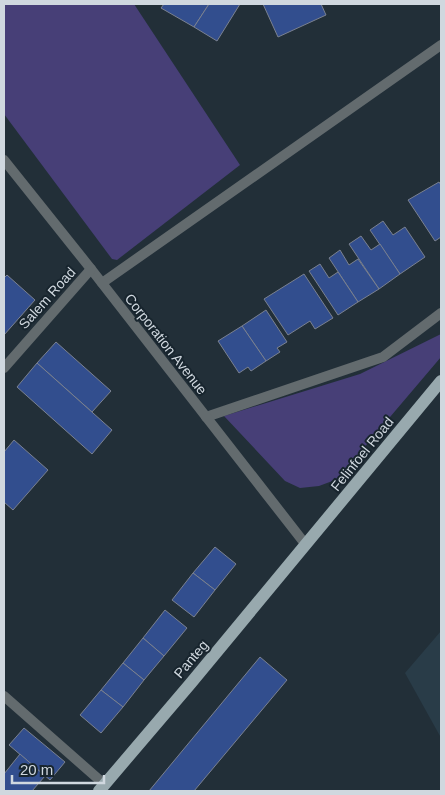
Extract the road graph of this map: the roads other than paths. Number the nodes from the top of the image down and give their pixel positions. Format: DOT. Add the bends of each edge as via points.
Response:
graph roads {
  1 [pos="441,45"];
  2 [pos="4,160"];
  3 [pos="91,269"];
  4 [pos="102,283"];
  5 [pos="441,313"];
  6 [pos="4,368"];
  7 [pos="441,381"];
  8 [pos="206,417"];
  9 [pos="306,546"];
  10 [pos="4,696"];
  11 [pos="101,788"];
  1 -- 4 [label="street"];
  2 -- 3 [label="street, Corporation Avenue"];
  3 -- 4 [label="street, Corporation Avenue"];
  3 -- 6 [label="street, Salem Road"];
  4 -- 8 [label="street, Corporation Avenue"];
  5 -- 8 [label="street" via="383,357"];
  7 -- 9 [label="main road, Felinfoel Road"];
  8 -- 9 [label="street, Corporation Avenue"];
  9 -- 11 [label="main road, Panteg"];
  10 -- 11 [label="street"];
}
